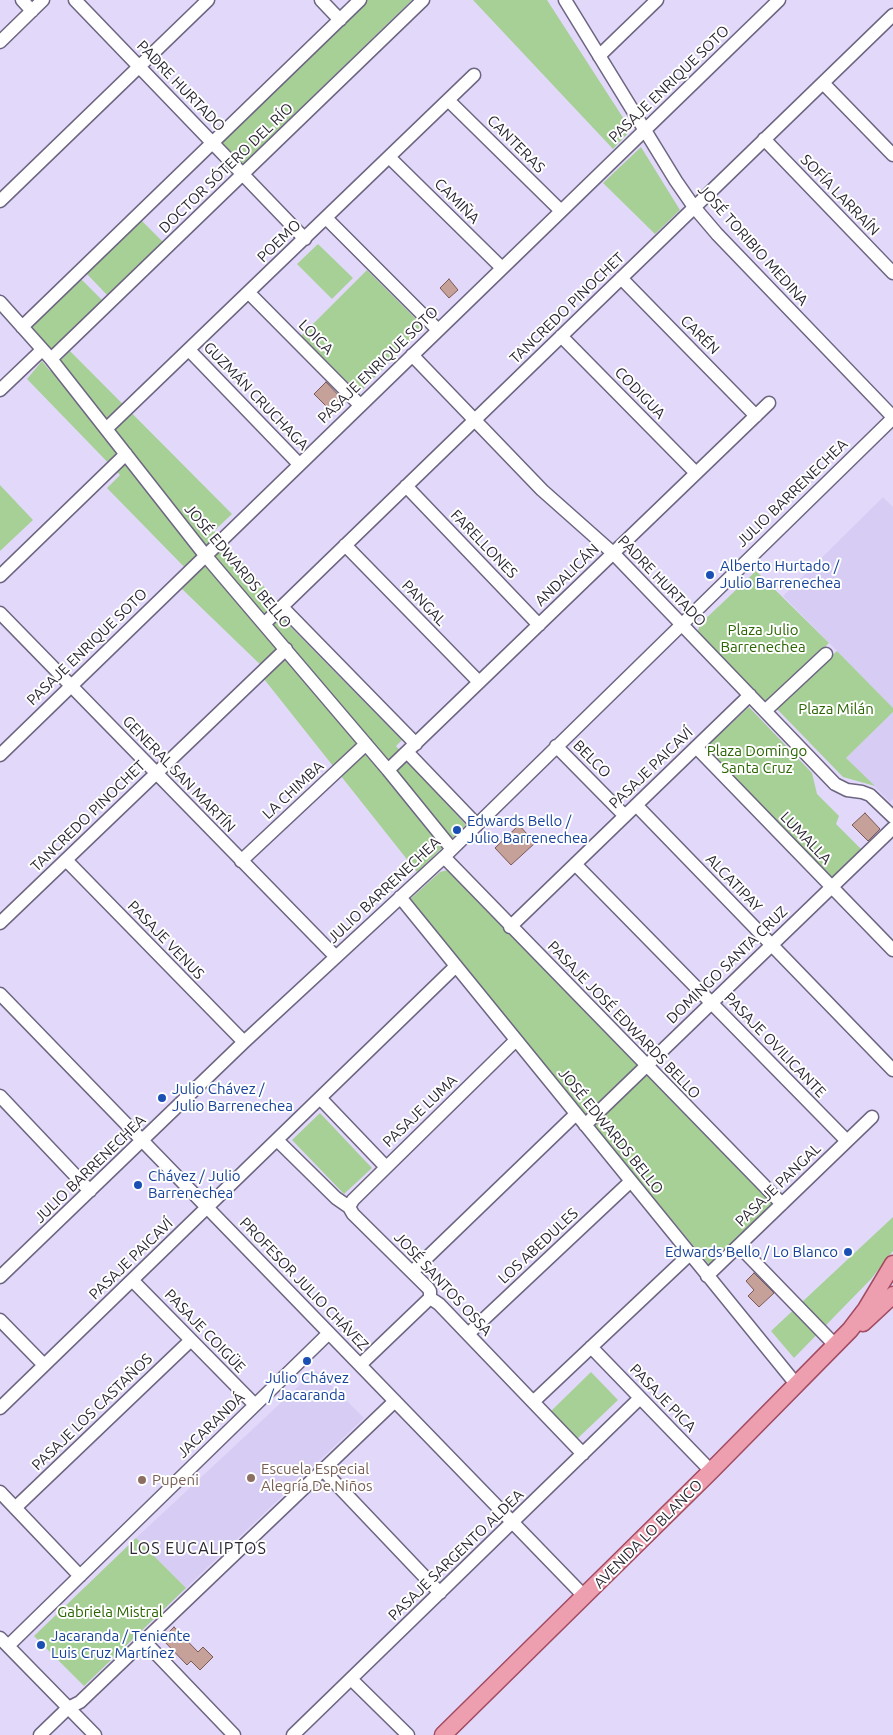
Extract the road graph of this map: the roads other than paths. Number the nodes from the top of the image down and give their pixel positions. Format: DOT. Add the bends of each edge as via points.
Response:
graph roads {
  1 [pos="22,0"];
  2 [pos="43,0"];
  3 [pos="75,0"];
  4 [pos="208,0"];
  5 [pos="321,0"];
  6 [pos="360,0"];
  7 [pos="423,0"];
  8 [pos="565,0"];
  9 [pos="657,0"];
  10 [pos="779,0"];
  11 [pos="32,11"];
  12 [pos="340,20"];
  13 [pos="890,24"];
  14 [pos="0,42"];
  15 [pos="599,56"];
  16 [pos="139,66"];
  17 [pos="474,75"];
  18 [pos="822,83"];
  19 [pos="448,100"];
  20 [pos="644,130"];
  21 [pos="764,139"];
  22 [pos="213,143"];
  23 [pos="893,155"];
  24 [pos="389,157"];
  25 [pos="243,174"];
  26 [pos="0,201"];
  27 [pos="694,207"];
  28 [pos="561,211"];
  29 [pos="326,218"];
  30 [pos="305,239"];
  31 [pos="502,268"];
  32 [pos="893,273"];
  33 [pos="621,278"];
  34 [pos="249,292"];
  35 [pos="0,302"];
  36 [pos="22,327"];
  37 [pos="438,330"];
  38 [pos="561,336"];
  39 [pos="189,350"];
  40 [pos="46,354"];
  41 [pos="412,355"];
  42 [pos="0,390"];
  43 [pos="769,403"];
  44 [pos="360,405"];
  45 [pos="756,416"];
  46 [pos="893,418"];
  47 [pos="475,420"];
  48 [pos="106,429"];
  49 [pos="126,454"];
  50 [pos="299,464"];
  51 [pos="696,473"];
  52 [pos="406,486"];
  53 [pos="345,545"];
  54 [pos="613,553"];
  55 [pos="205,555"];
  56 [pos="0,576"];
  57 [pos="282,607"];
  58 [pos="0,613"];
  59 [pos="264,624"];
  60 [pos="539,624"];
  61 [pos="681,624"];
  62 [pos="286,649"];
  63 [pos="826,654"];
  64 [pos="479,682"];
  65 [pos="71,686"];
  66 [pos="750,696"];
  67 [pos="765,711"];
  68 [pos="366,744"];
  69 [pos="556,746"];
  70 [pos="696,747"];
  71 [pos="411,748"];
  72 [pos="0,754"];
  73 [pos="388,770"];
  74 [pos="156,774"];
  75 [pos="636,805"];
  76 [pos="625,816"];
  77 [pos="893,817"];
  78 [pos="477,825"];
  79 [pos="893,828"];
  80 [pos="448,853"];
  81 [pos="66,860"];
  82 [pos="241,861"];
  83 [pos="575,864"];
  84 [pos="831,887"];
  85 [pos="400,897"];
  86 [pos="0,923"];
  87 [pos="510,927"];
  88 [pos="772,945"];
  89 [pos="893,950"];
  90 [pos="336,958"];
  91 [pos="456,966"];
  92 [pos="0,994"];
  93 [pos="711,1003"];
  94 [pos="516,1040"];
  95 [pos="244,1042"];
  96 [pos="646,1066"];
  97 [pos="893,1070"];
  98 [pos="0,1096"];
  99 [pos="320,1098"];
  100 [pos="576,1114"];
  101 [pos="872,1118"];
  102 [pos="585,1125"];
  103 [pos="278,1140"];
  104 [pos="143,1141"];
  105 [pos="847,1141"];
  106 [pos="386,1167"];
  107 [pos="631,1181"];
  108 [pos="90,1191"];
  109 [pos="782,1204"];
  110 [pos="350,1207"];
  111 [pos="207,1208"];
  112 [pos="739,1246"];
  113 [pos="690,1254"];
  114 [pos="893,1264"];
  115 [pos="412,1272"];
  116 [pos="708,1276"];
  117 [pos="0,1277"];
  118 [pos="132,1280"];
  119 [pos="893,1295"];
  120 [pos="430,1298"];
  121 [pos="0,1320"];
  122 [pos="850,1330"];
  123 [pos="329,1333"];
  124 [pos="468,1334"];
  125 [pos="190,1340"];
  126 [pos="835,1345"];
  127 [pos="591,1347"];
  128 [pos="44,1365"];
  129 [pos="360,1365"];
  130 [pos="796,1384"];
  131 [pos="640,1398"];
  132 [pos="395,1401"];
  133 [pos="533,1402"];
  134 [pos="255,1405"];
  135 [pos="0,1408"];
  136 [pos="583,1454"];
  137 [pos="322,1470"];
  138 [pos="711,1471"];
  139 [pos="0,1492"];
  140 [pos="15,1508"];
  141 [pos="513,1523"];
  142 [pos="80,1576"];
  143 [pos="440,1593"];
  144 [pos="584,1596"];
  145 [pos="3,1642"];
  146 [pos="144,1642"];
  147 [pos="350,1680"];
  148 [pos="68,1708"];
  149 [pos="40,1735"];
  150 [pos="95,1735"];
  151 [pos="234,1735"];
  152 [pos="293,1735"];
  153 [pos="408,1735"];
  154 [pos="443,1735"];
  1 -- 11 [label="street"];
  2 -- 11 [label="street"];
  3 -- 16 [label="street, PADRE HURTADO"];
  4 -- 16 [label="street"];
  5 -- 12 [label="street"];
  6 -- 12 [label="street, DOCTOR SÓTERO DEL RÍO"];
  7 -- 25 [label="street, DOCTOR SÓTERO DEL RÍO"];
  8 -- 15 [label="street, JOSÉ TORIBIO MEDINA"];
  9 -- 15 [label="street"];
  10 -- 20 [label="street, PASAJE ENRIQUE SOTO"];
  11 -- 14 [label="street"];
  12 -- 22 [label="street, DOCTOR SÓTERO DEL RÍO"];
  13 -- 18 [label="street, TANCREDO PINOCHET"];
  15 -- 20 [label="street, JOSÉ TORIBIO MEDINA"];
  16 -- 22 [label="street, PADRE HURTADO"];
  16 -- 26 [label="street"];
  17 -- 19 [label="street, POEMO"];
  18 -- 21 [label="street, TANCREDO PINOCHET"];
  18 -- 23 [label="street"];
  19 -- 24 [label="street, POEMO"];
  19 -- 28 [label="street, CANTERAS"];
  20 -- 27 [label="street, JOSÉ TORIBIO MEDINA"];
  20 -- 28 [label="street, PASAJE ENRIQUE SOTO"];
  21 -- 27 [label="street, TANCREDO PINOCHET"];
  21 -- 32 [label="street, SOFÍA LARRAÍN"];
  22 -- 25 [label="street, PADRE HURTADO"];
  22 -- 36 [label="street, DOCTOR SÓTERO DEL RÍO"];
  24 -- 29 [label="street, POEMO"];
  24 -- 31 [label="street, CAMIÑA"];
  25 -- 30 [label="street, PADRE HURTADO"];
  25 -- 40 [label="street, DOCTOR SÓTERO DEL RÍO"];
  27 -- 33 [label="street, TANCREDO PINOCHET"];
  27 -- 46 [label="street, JOSÉ TORIBIO MEDINA"];
  28 -- 31 [label="street, PASAJE ENRIQUE SOTO"];
  29 -- 30 [label="street, POEMO"];
  29 -- 37 [label="street"];
  30 -- 34 [label="street, POEMO"];
  31 -- 37 [label="street, PASAJE ENRIQUE SOTO"];
  33 -- 38 [label="street, TANCREDO PINOCHET"];
  33 -- 45 [label="street, CARÉN"];
  34 -- 39 [label="street, POEMO"];
  34 -- 44 [label="street, LOICA"];
  35 -- 36 [label="street, JOSÉ EDWARDS BELLO"];
  36 -- 40 [label="street, JOSÉ EDWARDS BELLO"];
  37 -- 41 [label="street, PASAJE ENRIQUE SOTO"];
  38 -- 47 [label="street, TANCREDO PINOCHET"];
  38 -- 51 [label="street, CODIGUA"];
  39 -- 48 [label="street, POEMO"];
  39 -- 50 [label="street, GUZMÁN CRUCHAGA"];
  40 -- 42 [label="street, DOCTOR SÓTERO DEL RÍO"];
  40 -- 48 [label="street, JOSÉ EDWARDS BELLO"];
  41 -- 44 [label="street, PASAJE ENRIQUE SOTO"];
  41 -- 47 [label="street, PADRE HURTADO"];
  43 -- 45 [label="street, ANDALICÁN"];
  44 -- 50 [label="street, PASAJE ENRIQUE SOTO"];
  45 -- 51 [label="street, ANDALICÁN"];
  46 -- 61 [label="street, JULIO BARRENECHEA"];
  47 -- 52 [label="street, TANCREDO PINOCHET"];
  47 -- 54 [label="street, PADRE HURTADO" via="542,490"];
  48 -- 49 [label="street, JOSÉ EDWARDS BELLO"];
  49 -- 55 [label="street, JOSÉ EDWARDS BELLO"];
  49 -- 56 [label="street"];
  50 -- 55 [label="street, PASAJE ENRIQUE SOTO"];
  51 -- 54 [label="street, ANDALICÁN"];
  52 -- 53 [label="street, TANCREDO PINOCHET"];
  52 -- 60 [label="street, FARELLONES"];
  53 -- 57 [label="street, TANCREDO PINOCHET"];
  53 -- 64 [label="street, PANGAL"];
  54 -- 60 [label="street, ANDALICÁN"];
  54 -- 61 [label="street, PADRE HURTADO"];
  55 -- 59 [label="street, JOSÉ EDWARDS BELLO"];
  55 -- 65 [label="street, PASAJE ENRIQUE SOTO"];
  57 -- 59 [label="street, TANCREDO PINOCHET"];
  57 -- 71 [label="street, JOSÉ EDWARDS BELLO"];
  58 -- 65 [label="street, GENERAL SAN MARTÍN"];
  59 -- 62 [label="street, JOSÉ EDWARDS BELLO"];
  60 -- 64 [label="street, ANDALICÁN"];
  61 -- 66 [label="street, PADRE HURTADO"];
  61 -- 69 [label="street, JULIO BARRENECHEA"];
  62 -- 68 [label="street, JOSÉ EDWARDS BELLO"];
  62 -- 74 [label="street, TANCREDO PINOCHET"];
  63 -- 67 [label="street"];
  64 -- 71 [label="street, ANDALICÁN"];
  65 -- 72 [label="street, PASAJE ENRIQUE SOTO"];
  65 -- 74 [label="street, GENERAL SAN MARTÍN"];
  66 -- 67 [label="street, PADRE HURTADO"];
  66 -- 70 [label="street, PASAJE PAICAVÍ"];
  67 -- 77 [label="street, PADRE HURTADO" via="835,784 870,795"];
  68 -- 73 [label="street, JOSÉ EDWARDS BELLO"];
  68 -- 82 [label="street, LA CHIMBA"];
  69 -- 76 [label="street, BELCO"];
  69 -- 78 [label="street, JULIO BARRENECHEA"];
  70 -- 75 [label="street, PASAJE PAICAVÍ"];
  70 -- 84 [label="street, LUMALLA"];
  71 -- 73 [label="street, ANDALICÁN"];
  71 -- 78 [label="street, JOSÉ EDWARDS BELLO"];
  73 -- 80 [label="street, JOSÉ EDWARDS BELLO"];
  74 -- 81 [label="street, TANCREDO PINOCHET"];
  74 -- 82 [label="street, GENERAL SAN MARTÍN"];
  75 -- 76 [label="street, PASAJE PAICAVÍ"];
  75 -- 88 [label="street, ALCATIPAY"];
  76 -- 83 [label="street, PASAJE PAICAVÍ"];
  78 -- 80 [label="street, JULIO BARRENECHEA"];
  79 -- 84 [label="street, DOMINGO SANTA CRUZ"];
  80 -- 85 [label="street, JULIO BARRENECHEA"];
  80 -- 87 [label="street, PASAJE JOSÉ EDWARDS BELLO"];
  81 -- 86 [label="street, TANCREDO PINOCHET"];
  81 -- 95 [label="street, PASAJE VENUS"];
  82 -- 90 [label="street, GENERAL SAN MARTÍN"];
  83 -- 87 [label="street, PASAJE PAICAVÍ"];
  83 -- 93 [label="street, PASAJE OVILICANTE"];
  84 -- 88 [label="street, DOMINGO SANTA CRUZ"];
  84 -- 89 [label="street, LUMALLA"];
  85 -- 90 [label="street, JULIO BARRENECHEA"];
  85 -- 91 [label="street, JOSÉ EDWARDS BELLO"];
  87 -- 96 [label="street, PASAJE JOSÉ EDWARDS BELLO"];
  88 -- 93 [label="street, DOMINGO SANTA CRUZ"];
  88 -- 97 [label="street, ALCATIPAY"];
  90 -- 95 [label="street, JULIO BARRENECHEA"];
  91 -- 94 [label="street, JOSÉ EDWARDS BELLO"];
  91 -- 99 [label="street, PASAJE PAICAVÍ"];
  92 -- 104 [label="street, PROFESOR JULIO CHÁVEZ"];
  93 -- 96 [label="street, DOMINGO SANTA CRUZ"];
  93 -- 105 [label="street, PASAJE OVILICANTE"];
  94 -- 100 [label="street, JOSÉ EDWARDS BELLO"];
  94 -- 106 [label="street, PASAJE LUMA"];
  95 -- 104 [label="street, JULIO BARRENECHEA"];
  96 -- 102 [label="street, DOMINGO SANTA CRUZ"];
  96 -- 109 [label="street, PASAJE JOSÉ EDWARDS BELLO"];
  98 -- 108 [label="street"];
  99 -- 103 [label="street, PASAJE PAICAVÍ"];
  99 -- 106 [label="street"];
  100 -- 102 [label="street, JOSÉ EDWARDS BELLO"];
  100 -- 115 [label="street"];
  101 -- 105 [label="street, PASAJE PANGAL"];
  102 -- 107 [label="street, JOSÉ EDWARDS BELLO"];
  103 -- 110 [label="street, JOSÉ SANTOS OSSA" via="336,1198"];
  103 -- 111 [label="street, PASAJE PAICAVÍ"];
  104 -- 108 [label="street, JULIO BARRENECHEA"];
  104 -- 111 [label="street, PROFESOR JULIO CHÁVEZ"];
  105 -- 109 [label="street, PASAJE PANGAL"];
  106 -- 110 [label="street, PASAJE LUMA"];
  107 -- 113 [label="street, JOSÉ EDWARDS BELLO"];
  107 -- 124 [label="street, LOS ABEDULES"];
  108 -- 117 [label="street, JULIO BARRENECHEA"];
  109 -- 112 [label="street, PASAJE PANGAL"];
  110 -- 115 [label="street, JOSÉ SANTOS OSSA" via="353,1214"];
  111 -- 118 [label="street, PASAJE PAICAVÍ"];
  111 -- 123 [label="street, PROFESOR JULIO CHÁVEZ"];
  112 -- 116 [label="street, PASAJE PANGAL"];
  112 -- 126 [label="street"];
  113 -- 116 [label="street, JOSÉ EDWARDS BELLO"];
  113 -- 127 [label="street"];
  114 -- 122 [label="main road, AVENIDA LO BLANCO"];
  115 -- 120 [label="street, JOSÉ SANTOS OSSA" via="428,1288"];
  116 -- 130 [label="street, JOSÉ EDWARDS BELLO"];
  118 -- 125 [label="street, PASAJE COIGÜE"];
  118 -- 128 [label="street, PASAJE PAICAVÍ"];
  119 -- 122 [label="main road, AVENIDA LO BLANCO" via="866,1321"];
  120 -- 124 [label="street, JOSÉ SANTOS OSSA"];
  120 -- 129 [label="street"];
  121 -- 128 [label="street"];
  122 -- 126 [label="main road, AVENIDA LO BLANCO"];
  123 -- 129 [label="street, PROFESOR JULIO CHÁVEZ"];
  123 -- 134 [label="street, JACARANDÁ"];
  124 -- 133 [label="street, JOSÉ SANTOS OSSA"];
  125 -- 134 [label="street, PASAJE COIGÜE"];
  125 -- 140 [label="street, PASAJE LOS CASTAÑOS"];
  126 -- 130 [label="main road, AVENIDA LO BLANCO"];
  127 -- 131 [label="street, PASAJE PICA"];
  127 -- 133 [label="street"];
  128 -- 135 [label="street, PASAJE PAICAVÍ"];
  129 -- 132 [label="street, PROFESOR JULIO CHÁVEZ"];
  130 -- 138 [label="main road, AVENIDA LO BLANCO"];
  131 -- 136 [label="street, PASAJE SARGENTO ALDEA"];
  131 -- 138 [label="street, PASAJE PICA"];
  132 -- 137 [label="street"];
  132 -- 141 [label="street, PROFESOR JULIO CHÁVEZ"];
  133 -- 136 [label="street, JOSÉ SANTOS OSSA"];
  134 -- 142 [label="street, JACARANDÁ"];
  136 -- 141 [label="street, PASAJE SARGENTO ALDEA"];
  137 -- 143 [label="street"];
  137 -- 146 [label="street"];
  138 -- 144 [label="main road, AVENIDA LO BLANCO"];
  139 -- 140 [label="street"];
  140 -- 142 [label="street"];
  141 -- 143 [label="street, PASAJE SARGENTO ALDEA"];
  141 -- 144 [label="street, PROFESOR JULIO CHÁVEZ"];
  142 -- 145 [label="street, JACARANDÁ"];
  143 -- 147 [label="street, PASAJE SARGENTO ALDEA"];
  144 -- 154 [label="main road, AVENIDA LO BLANCO"];
  145 -- 148 [label="street"];
  146 -- 148 [label="street" via="80,1702"];
  146 -- 151 [label="street"];
  147 -- 152 [label="street, PASAJE SARGENTO ALDEA"];
  147 -- 153 [label="street"];
  148 -- 149 [label="street"];
  148 -- 150 [label="street"];
}
